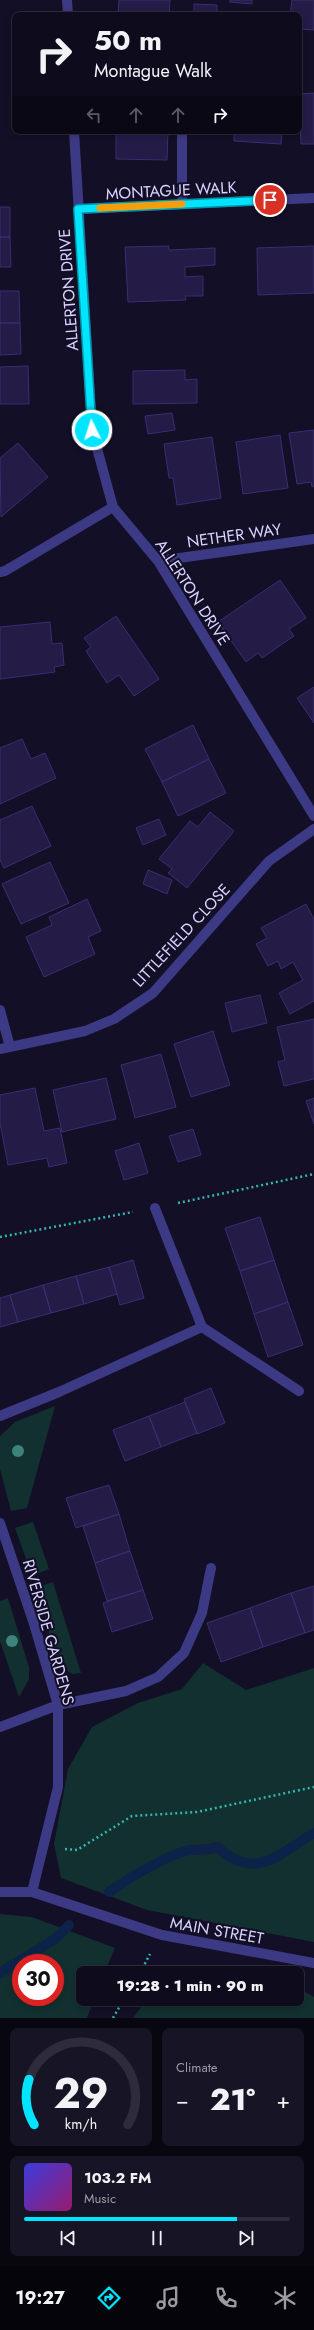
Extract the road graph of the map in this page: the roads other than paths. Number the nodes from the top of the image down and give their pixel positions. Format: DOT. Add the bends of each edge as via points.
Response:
graph roads {
  1 [pos="68,0"];
  2 [pos="68,12"];
  3 [pos="74,134"];
  4 [pos="182,134"];
  5 [pos="314,198"];
  6 [pos="182,204"];
  7 [pos="78,209"];
  8 [pos="113,507"];
  9 [pos="314,539"];
  10 [pos="158,561"];
  11 [pos="0,572"];
  12 [pos="314,816"];
  13 [pos="314,829"];
  14 [pos="0,1010"];
  15 [pos="5,1048"];
  16 [pos="155,1208"];
  17 [pos="202,1328"];
  18 [pos="299,1391"];
  19 [pos="0,1416"];
  20 [pos="0,1523"];
  21 [pos="211,1568"];
  22 [pos="58,1705"];
  23 [pos="0,1727"];
  24 [pos="0,1892"];
  25 [pos="32,1892"];
  26 [pos="314,1963"];
  1 -- 2 [label="street"];
  3 -- 7 [label="street, ALLERTON DRIVE"];
  4 -- 6 [label="street"];
  5 -- 6 [label="street, MONTAGUE WALK"];
  6 -- 7 [label="street, MONTAGUE WALK"];
  7 -- 8 [label="street, ALLERTON DRIVE" via="92,430"];
  8 -- 10 [label="street, ALLERTON DRIVE"];
  8 -- 11 [label="street"];
  9 -- 10 [label="street, NETHER WAY"];
  10 -- 12 [label="street, ALLERTON DRIVE"];
  13 -- 15 [label="street, LITTLEFIELD CLOSE" via="269,861 153,993 114,1019 85,1031"];
  14 -- 15 [label="street, LITTLEFIELD CLOSE"];
  16 -- 17 [label="street"];
  17 -- 18 [label="street"];
  17 -- 19 [label="street"];
  20 -- 22 [label="street, RIVERSIDE GARDENS"];
  21 -- 22 [label="street" via="202,1613 184,1653 158,1677 126,1691"];
  22 -- 23 [label="street"];
  22 -- 25 [label="street, RIVERSIDE GARDENS" via="58,1787"];
  24 -- 25 [label="street"];
  25 -- 26 [label="street, MAIN STREET" via="162,1935"];
}
